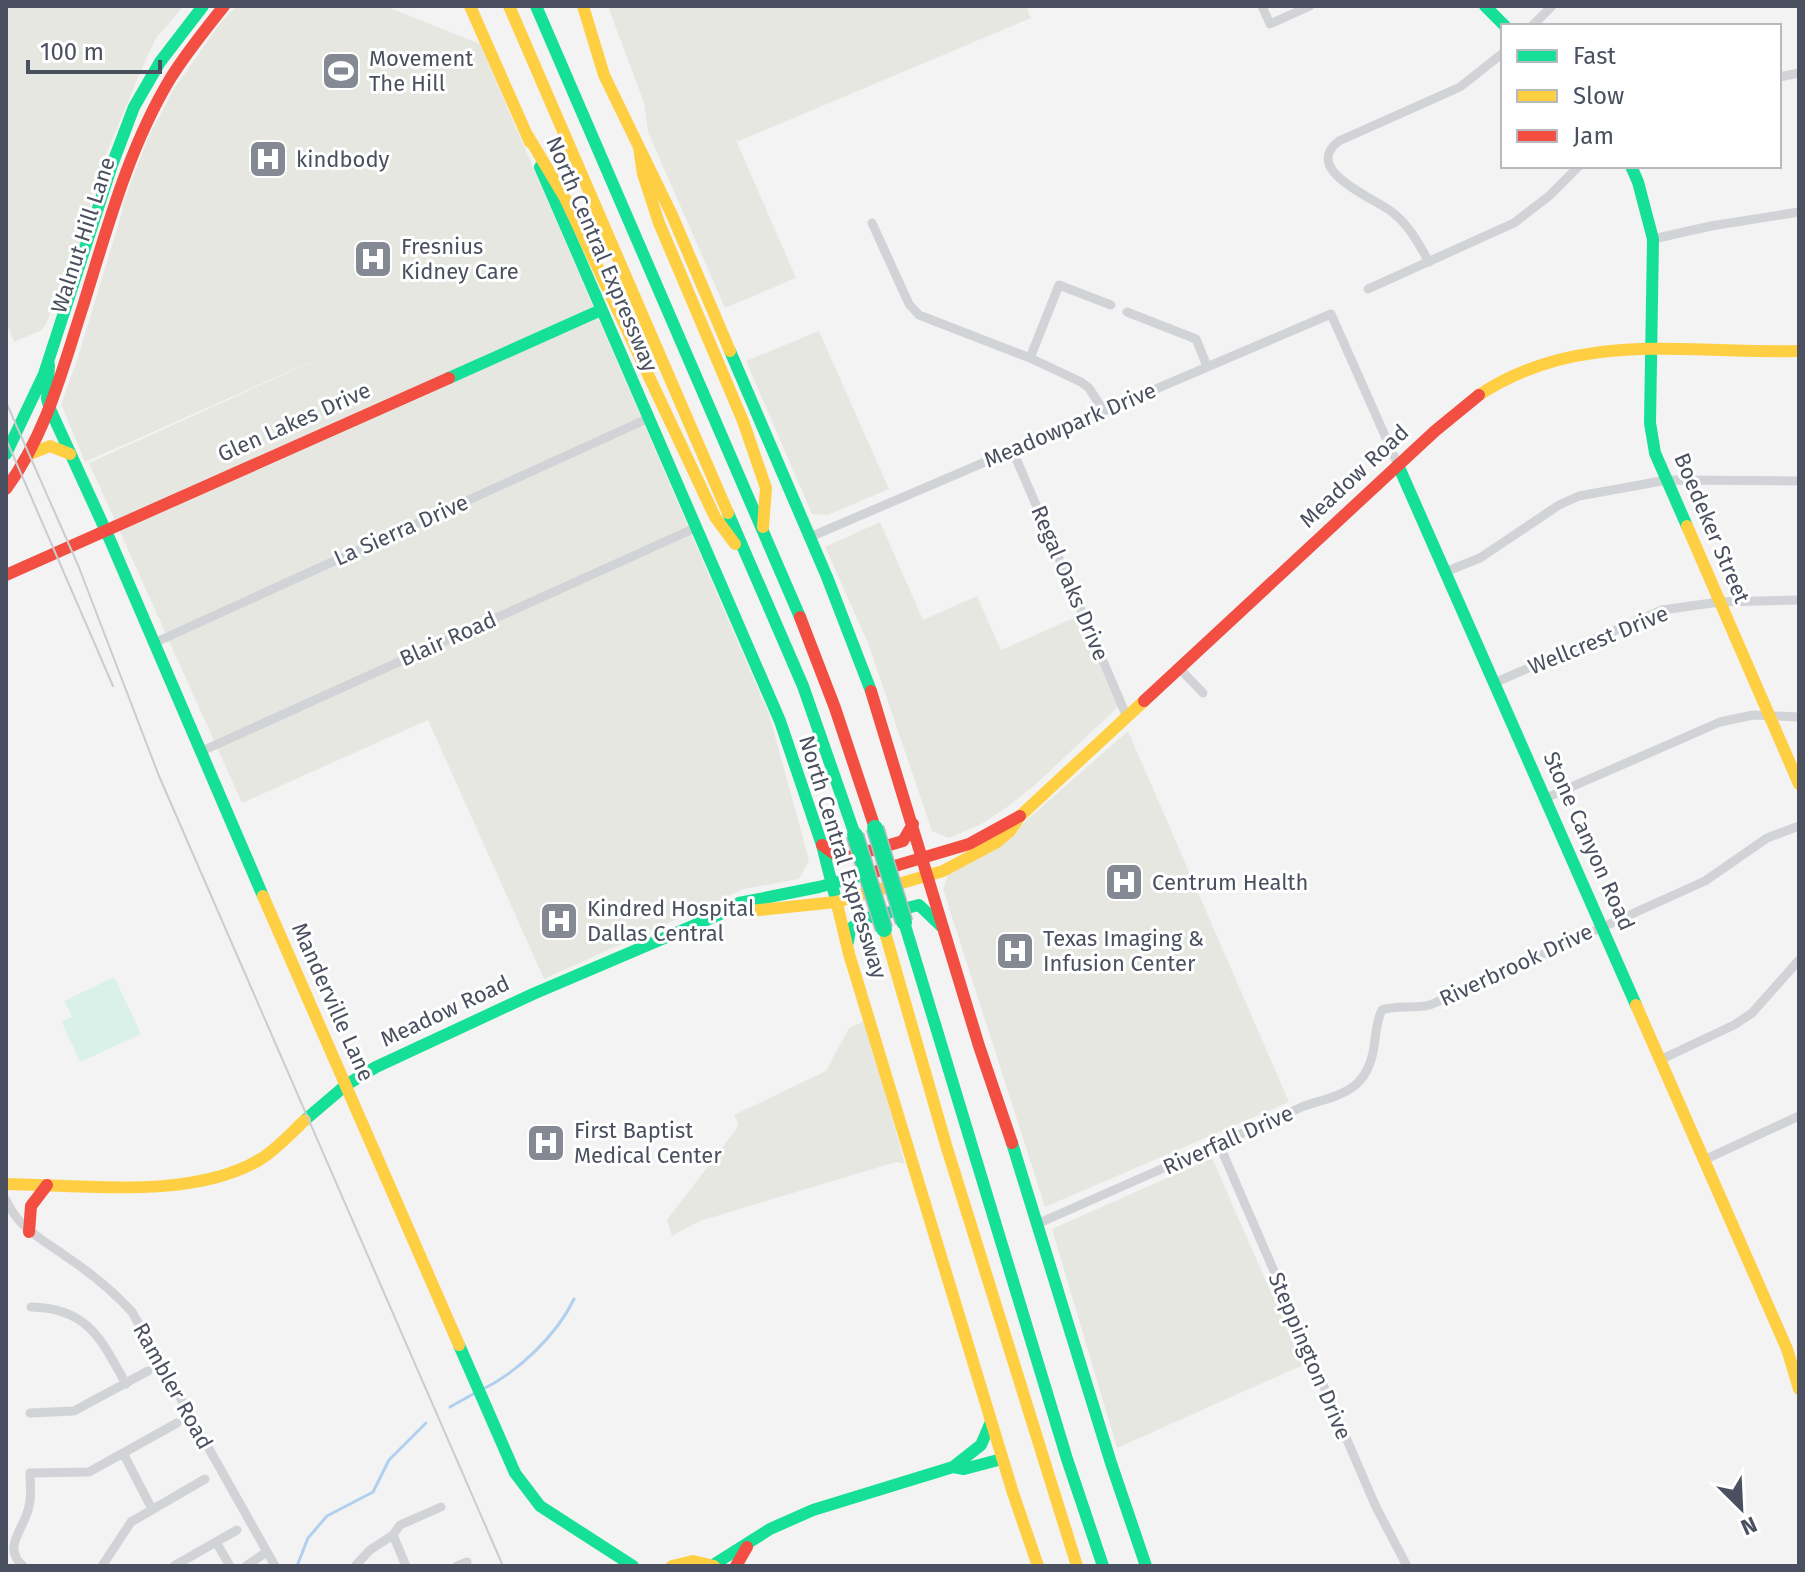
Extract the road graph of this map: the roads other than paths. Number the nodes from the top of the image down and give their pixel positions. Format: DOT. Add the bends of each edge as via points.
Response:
graph roads {
  1 [pos="203,6"];
  2 [pos="224,6"];
  3 [pos="470,6"];
  4 [pos="509,6"];
  5 [pos="536,6"];
  6 [pos="583,6"];
  7 [pos="1262,6"];
  8 [pos="1310,6"];
  9 [pos="1485,6"];
  10 [pos="1552,6"];
  11 [pos="1503,24"];
  12 [pos="1534,24"];
  13 [pos="1501,55"];
  14 [pos="166,68"];
  15 [pos="528,136"];
  16 [pos="639,147"];
  17 [pos="1577,168"];
  18 [pos="1632,168"];
  19 [pos="1799,212"];
  20 [pos="872,223"];
  21 [pos="1653,239"];
  22 [pos="92,254"];
  23 [pos="1429,262"];
  24 [pos="1368,289"];
  25 [pos="1111,305"];
  26 [pos="601,310"];
  27 [pos="1127,312"];
  28 [pos="1331,314"];
  29 [pos="1652,349"];
  30 [pos="1799,351"];
  31 [pos="1030,358"];
  32 [pos="49,365"];
  33 [pos="1207,366"];
  34 [pos="50,409"];
  35 [pos="1103,410"];
  36 [pos="649,418"];
  37 [pos="1012,449"];
  38 [pos="6,454"];
  39 [pos="30,454"];
  40 [pos="71,455"];
  41 [pos="1398,465"];
  42 [pos="1667,480"];
  43 [pos="1799,481"];
  44 [pos="6,489"];
  45 [pos="695,528"];
  46 [pos="105,529"];
  47 [pos="763,529"];
  48 [pos="810,537"];
  49 [pos="753,568"];
  50 [pos="1445,572"];
  51 [pos="6,575"];
  52 [pos="1799,600"];
  53 [pos="1719,602"];
  54 [pos="154,643"];
  55 [pos="1179,668"];
  56 [pos="1494,683"];
  57 [pos="1203,693"];
  58 [pos="1127,717"];
  59 [pos="1770,717"];
  60 [pos="1799,717"];
  61 [pos="202,751"];
  62 [pos="1799,784"];
  63 [pos="1546,798"];
  64 [pos="1020,816"];
  65 [pos="913,824"];
  66 [pos="1799,826"];
  67 [pos="822,845"];
  68 [pos="924,858"];
  69 [pos="929,875"];
  70 [pos="832,884"];
  71 [pos="836,902"];
  72 [pos="730,910"];
  73 [pos="1602,926"];
  74 [pos="945,930"];
  75 [pos="849,954"];
  76 [pos="1799,960"];
  77 [pos="1378,1023"];
  78 [pos="1660,1060"];
  79 [pos="346,1085"];
  80 [pos="1799,1116"];
  81 [pos="1219,1144"];
  82 [pos="1704,1160"];
  83 [pos="6,1184"];
  84 [pos="47,1185"];
  85 [pos="6,1200"];
  86 [pos="1037,1224"];
  87 [pos="29,1232"];
  88 [pos="31,1307"];
  89 [pos="148,1371"];
  90 [pos="126,1384"];
  91 [pos="1799,1389"];
  92 [pos="30,1413"];
  93 [pos="991,1421"];
  94 [pos="177,1423"];
  95 [pos="124,1455"];
  96 [pos="1002,1459"];
  97 [pos="953,1467"];
  98 [pos="205,1479"];
  99 [pos="441,1507"];
  100 [pos="152,1509"];
  101 [pos="237,1530"];
  102 [pos="393,1535"];
  103 [pos="216,1542"];
  104 [pos="751,1542"];
  105 [pos="265,1553"];
  106 [pos="366,1561"];
  107 [pos="23,1566"];
  108 [pos="102,1566"];
  109 [pos="174,1566"];
  110 [pos="230,1566"];
  111 [pos="246,1566"];
  112 [pos="275,1566"];
  113 [pos="355,1566"];
  114 [pos="406,1566"];
  115 [pos="633,1566"];
  116 [pos="672,1566"];
  117 [pos="713,1566"];
  118 [pos="736,1566"];
  119 [pos="1038,1566"];
  120 [pos="1074,1566"];
  121 [pos="1103,1566"];
  122 [pos="1146,1566"];
  123 [pos="1407,1566"];
  1 -- 14 [label="main road, Walnut Hill Lane"];
  2 -- 14 [label="main road, Walnut Hill Lane"];
  3 -- 15 [label="main road, North Central Expressway"];
  4 -- 49 [label="main road, North Central Expressway"];
  5 -- 47 [label="main road, North Central Expressway"];
  6 -- 16 [label="main road" via="604,75"];
  7 -- 8 [label="street" via="1270,24"];
  9 -- 11 [label="main road"];
  10 -- 12 [label="street"];
  13 -- 23 [label="street" via="1469,83 1339,141 1330,150 1336,174 1392,212 1413,233"];
  14 -- 22 [label="main road, Walnut Hill Lane"];
  15 -- 26 [label="main road, North Central Expressway"];
  15 -- 49 [label="main road" via="565,198 715,517"];
  16 -- 47 [label="main road" via="659,223 766,488"];
  16 -- 48 [label="main road"];
  17 -- 23 [label="street" via="1514,223"];
  18 -- 21 [label="main road, Boedeker Street"];
  19 -- 21 [label="street"];
  20 -- 31 [label="street" via="919,315"];
  21 -- 29 [label="main road, Boedeker Street"];
  22 -- 32 [label="main road, Walnut Hill Lane"];
  22 -- 34 [label="main road, Walnut Hill Lane"];
  23 -- 24 [label="street"];
  25 -- 31 [label="street" via="1059,285"];
  26 -- 36 [label="main road, North Central Expressway"];
  26 -- 46 [label="main road, Glen Lakes Drive"];
  27 -- 33 [label="street" via="1196,339"];
  28 -- 33 [label="street, Meadowpark Drive"];
  28 -- 41 [label="street, Stone Canyon Road"];
  29 -- 30 [label="main road, Meadow Road"];
  29 -- 41 [label="main road, Meadow Road" via="1568,356 1511,376 1463,407"];
  29 -- 42 [label="main road, Boedeker Street" via="1651,437"];
  31 -- 35 [label="street" via="1081,382"];
  32 -- 34 [label="main road"];
  32 -- 38 [label="main road, Walnut Hill Lane"];
  33 -- 35 [label="street, Meadowpark Drive"];
  34 -- 39 [label="main road, Walnut Hill Lane"];
  34 -- 40 [label="main road, Manderville Lane"];
  35 -- 37 [label="street, Meadowpark Drive"];
  36 -- 45 [label="main road, North Central Expressway"];
  36 -- 54 [label="street, La Sierra Drive"];
  37 -- 48 [label="street, Meadowpark Drive"];
  37 -- 58 [label="street, Regal Oaks Drive"];
  39 -- 40 [label="main road" via="49,444"];
  39 -- 44 [label="main road, Walnut Hill Lane"];
  40 -- 46 [label="main road, Manderville Lane"];
  41 -- 50 [label="main road, Stone Canyon Road"];
  41 -- 55 [label="main road, Meadow Road"];
  42 -- 43 [label="street"];
  42 -- 50 [label="street" via="1569,500 1480,558"];
  42 -- 53 [label="main road, Boedeker Street"];
  45 -- 61 [label="street, Blair Road"];
  45 -- 67 [label="main road, North Central Expressway" via="774,707"];
  46 -- 51 [label="main road, Glen Lakes Drive"];
  46 -- 54 [label="main road, Manderville Lane"];
  47 -- 121 [label="main road, North Central Expressway, bridge" via="824,678 875,828"];
  48 -- 65 [label="main road" via="875,701"];
  49 -- 120 [label="main road, North Central Expressway, bridge" via="803,686 855,835"];
  50 -- 56 [label="main road, Stone Canyon Road"];
  52 -- 53 [label="street, Wellcrest Drive"];
  53 -- 56 [label="street, Wellcrest Drive" via="1662,610"];
  53 -- 59 [label="main road, Boedeker Street"];
  54 -- 61 [label="main road, Manderville Lane"];
  55 -- 57 [label="street"];
  55 -- 58 [label="main road, Meadow Road"];
  56 -- 63 [label="main road, Stone Canyon Road"];
  58 -- 64 [label="main road, Meadow Road"];
  59 -- 60 [label="street"];
  59 -- 62 [label="main road, Boedeker Street"];
  59 -- 63 [label="street" via="1720,722"];
  61 -- 79 [label="main road, Manderville Lane"];
  63 -- 73 [label="main road, Stone Canyon Road"];
  64 -- 68 [label="main road, Meadow Road" via="969,844"];
  64 -- 69 [label="main road, Meadow Road" via="990,847"];
  65 -- 67 [label="main road" via="903,841 842,859"];
  65 -- 68 [label="main road"];
  66 -- 73 [label="street, Riverbrook Drive" via="1767,838 1705,881"];
  67 -- 70 [label="main road, North Central Expressway"];
  68 -- 69 [label="main road"];
  68 -- 70 [label="main road, Meadow Road"];
  69 -- 71 [label="main road, Meadow Road"];
  69 -- 74 [label="main road"];
  70 -- 71 [label="main road, North Central Expressway"];
  70 -- 72 [label="main road, Meadow Road" via="759,897"];
  71 -- 72 [label="main road, Meadow Road"];
  71 -- 75 [label="main road, North Central Expressway"];
  72 -- 79 [label="main road, Meadow Road" via="408,1051"];
  73 -- 77 [label="street, Riverbrook Drive" via="1430,1005 1382,1010"];
  73 -- 78 [label="main road, Stone Canyon Road"];
  74 -- 75 [label="main road" via="919,905 855,923 848,935"];
  74 -- 86 [label="main road"];
  75 -- 93 [label="main road, North Central Expressway"];
  76 -- 78 [label="street" via="1752,1013"];
  77 -- 81 [label="street, Riverfall Drive" via="1369,1070 1358,1084"];
  78 -- 82 [label="main road, Stone Canyon Road"];
  79 -- 84 [label="main road, Meadow Road" via="260,1160 228,1174 166,1187"];
  79 -- 115 [label="main road, Manderville Lane" via="515,1473 547,1511"];
  80 -- 82 [label="street"];
  81 -- 86 [label="street, Riverfall Drive"];
  81 -- 123 [label="street, Steppington Drive" via="1376,1507"];
  82 -- 91 [label="main road, Stone Canyon Road" via="1792,1347"];
  83 -- 84 [label="main road, Meadow Road"];
  84 -- 87 [label="main road" via="31,1204"];
  85 -- 87 [label="street, Rambler Road"];
  86 -- 122 [label="main road"];
  87 -- 105 [label="street, Rambler Road" via="132,1312"];
  88 -- 90 [label="street" via="81,1319 105,1345"];
  89 -- 90 [label="street"];
  90 -- 92 [label="street" via="74,1411"];
  93 -- 96 [label="main road, North Central Expressway"];
  93 -- 97 [label="main road" via="982,1446"];
  94 -- 95 [label="street"];
  95 -- 100 [label="street"];
  95 -- 107 [label="street" via="89,1472 30,1473 30,1505 13,1541 15,1559"];
  96 -- 97 [label="main road"];
  96 -- 119 [label="main road, North Central Expressway"];
  97 -- 104 [label="main road" via="819,1508"];
  98 -- 100 [label="street"];
  99 -- 102 [label="street" via="400,1525"];
  100 -- 108 [label="street" via="131,1522"];
  101 -- 103 [label="street"];
  102 -- 106 [label="street" via="370,1550"];
  102 -- 114 [label="street"];
  103 -- 109 [label="street"];
  103 -- 110 [label="street"];
  104 -- 117 [label="main road"];
  104 -- 118 [label="main road"];
  105 -- 111 [label="street"];
  105 -- 112 [label="street, Rambler Road"];
  106 -- 113 [label="street"];
  116 -- 117 [label="main road" via="698,1560"];
}
